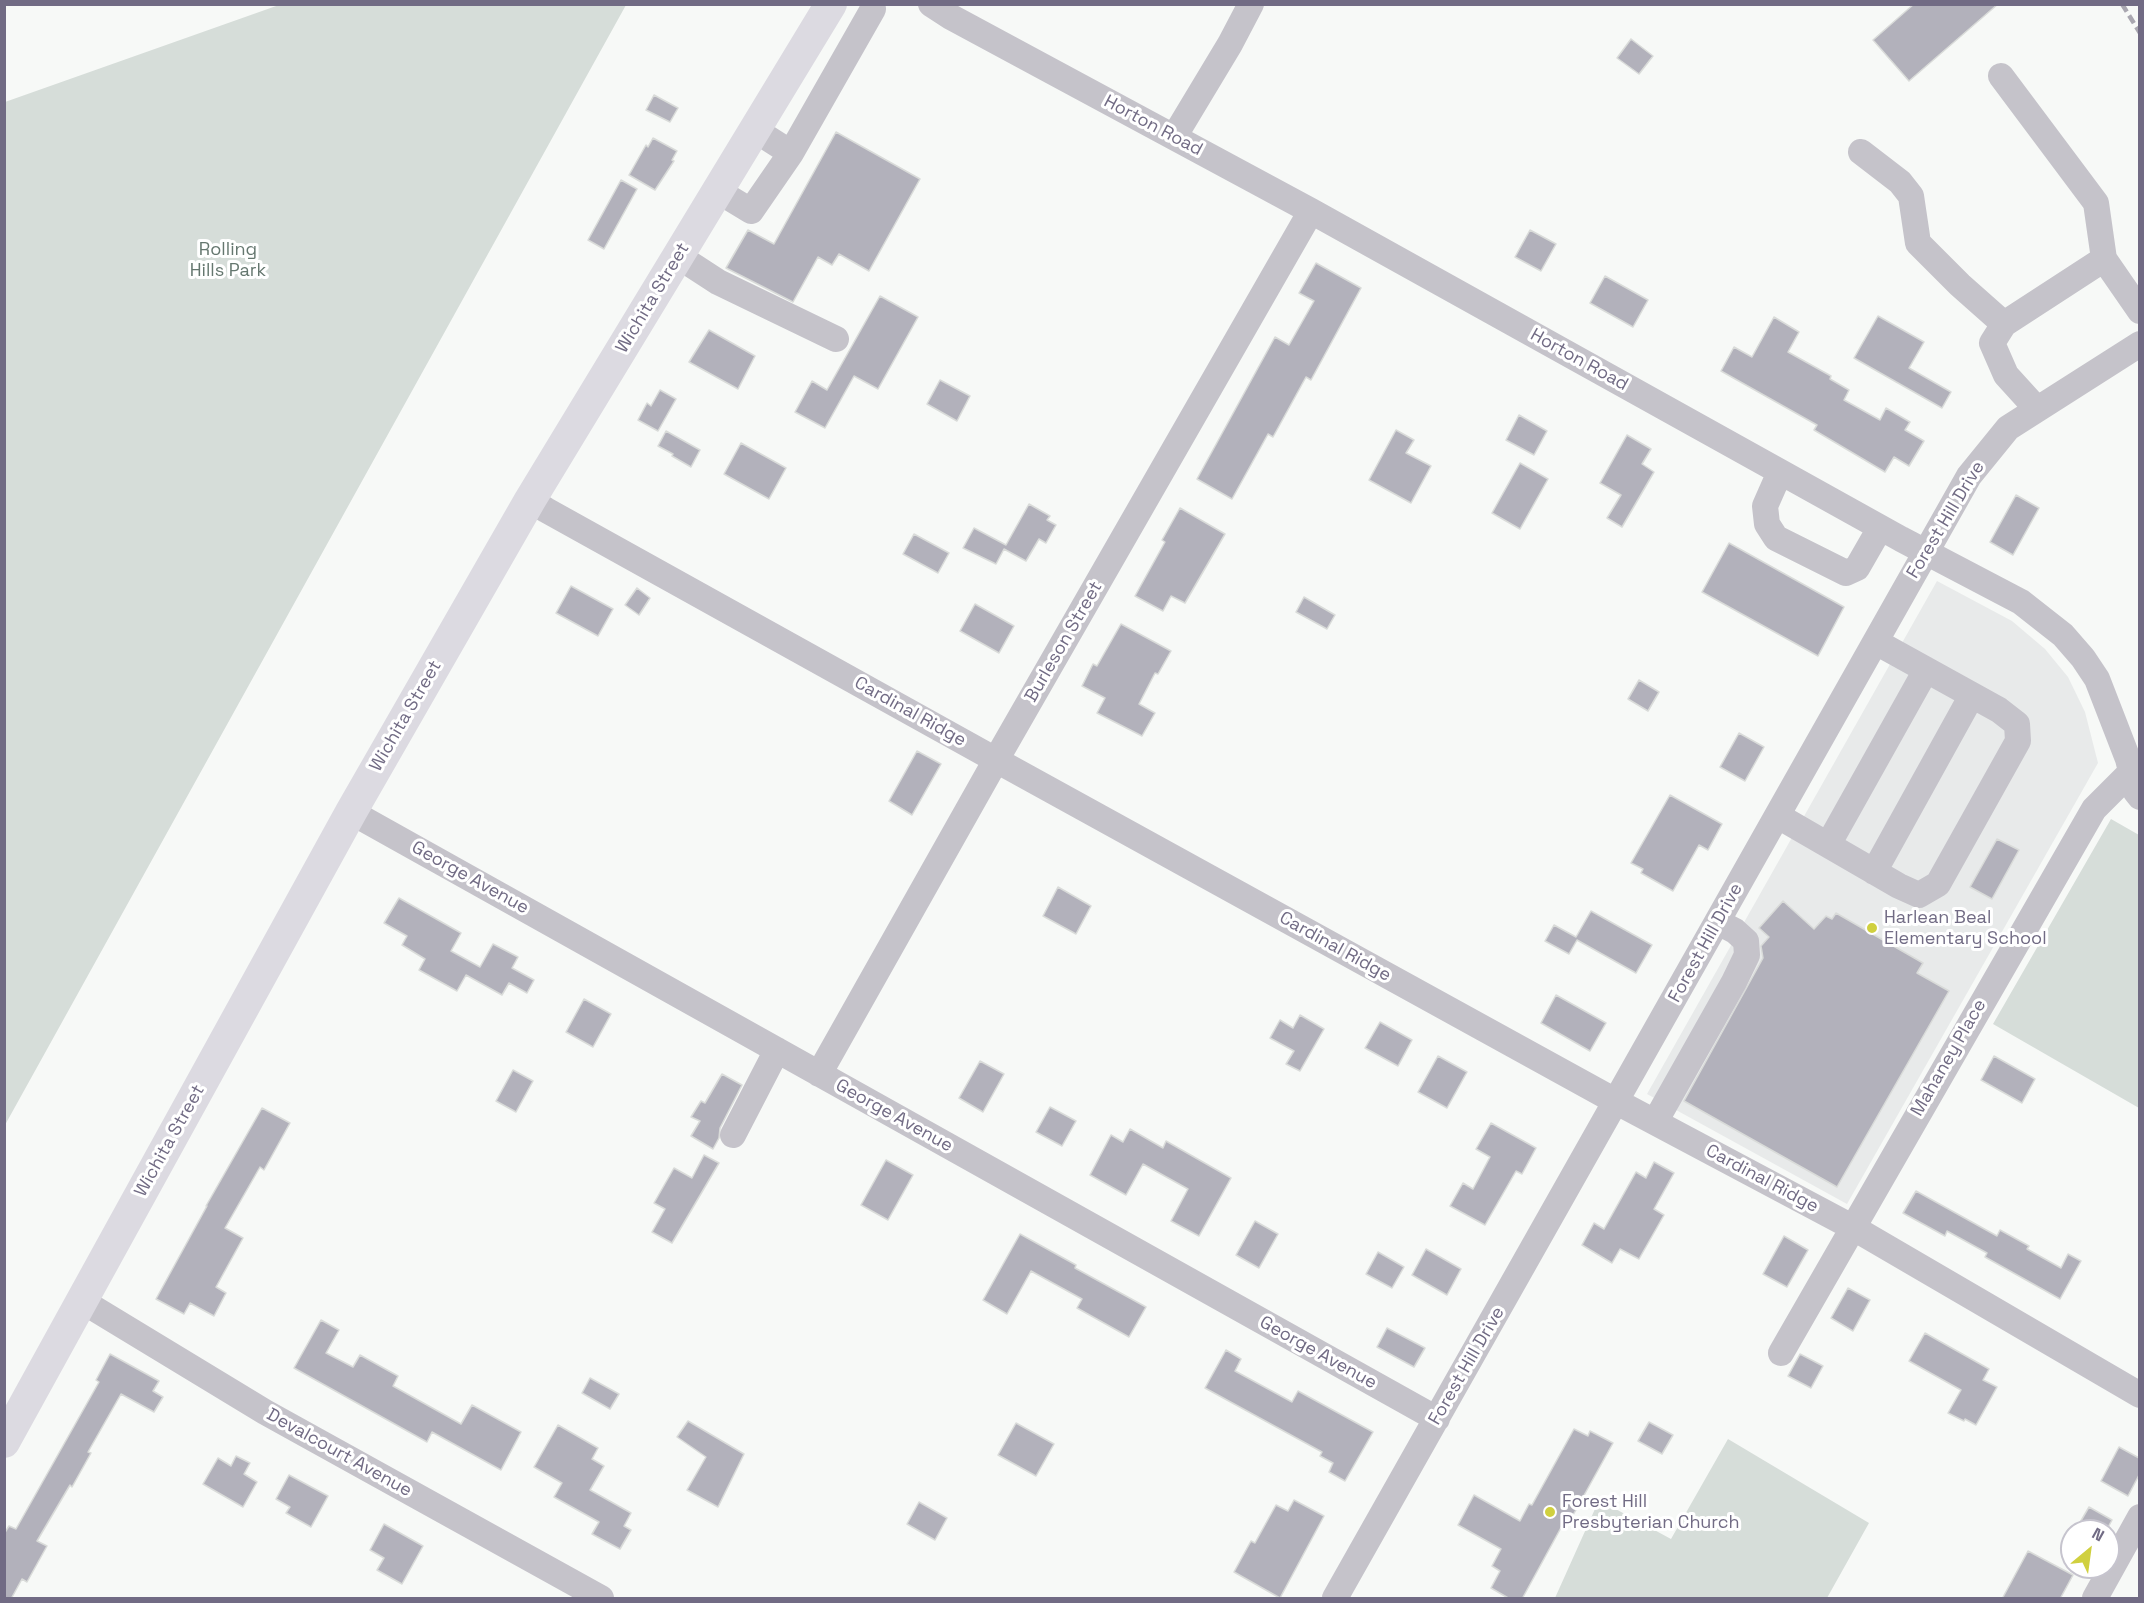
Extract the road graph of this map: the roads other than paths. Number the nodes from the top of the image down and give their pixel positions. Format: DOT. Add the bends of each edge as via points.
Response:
graph roads {
  1 [pos="831,4"];
  2 [pos="931,4"];
  3 [pos="1251,4"];
  4 [pos="873,9"];
  5 [pos="2001,76"];
  6 [pos="755,130"];
  7 [pos="1173,137"];
  8 [pos="1861,152"];
  9 [pos="791,153"];
  10 [pos="718,191"];
  11 [pos="1311,211"];
  12 [pos="678,256"];
  13 [pos="2104,259"];
  14 [pos="2139,311"];
  15 [pos="2004,324"];
  16 [pos="836,339"];
  17 [pos="2139,344"];
  18 [pos="2036,408"];
  19 [pos="1780,472"];
  20 [pos="530,500"];
  21 [pos="1880,528"];
  22 [pos="1926,552"];
  23 [pos="1876,642"];
  24 [pos="1926,670"];
  25 [pos="1972,695"];
  26 [pos="996,760"];
  27 [pos="2131,772"];
  28 [pos="2139,797"];
  29 [pos="351,812"];
  30 [pos="1778,816"];
  31 [pos="1828,845"];
  32 [pos="1874,872"];
  33 [pos="1718,922"];
  34 [pos="777,1050"];
  35 [pos="819,1074"];
  36 [pos="1617,1102"];
  37 [pos="1655,1122"];
  38 [pos="733,1135"];
  39 [pos="1852,1227"];
  40 [pos="81,1301"];
  41 [pos="1781,1353"];
  42 [pos="2139,1395"];
  43 [pos="1437,1419"];
  44 [pos="4,1442"];
  45 [pos="2139,1517"];
  46 [pos="601,1599"];
  47 [pos="1335,1599"];
  48 [pos="2096,1599"];
  1 -- 6 [label="main road, Wichita Street"];
  2 -- 7 [label="street, Horton Road"];
  3 -- 7 [label="street"];
  4 -- 9 [label="street"];
  5 -- 13 [label="street" via="2096,203"];
  6 -- 9 [label="street"];
  6 -- 10 [label="main road, Wichita Street"];
  7 -- 11 [label="street, Horton Road"];
  8 -- 15 [label="street" via="1900,182 1911,196 1918,243"];
  9 -- 10 [label="street" via="752,211"];
  10 -- 12 [label="main road, Wichita Street"];
  11 -- 19 [label="street, Horton Road"];
  11 -- 26 [label="street, Burleson Street"];
  12 -- 16 [label="street" via="718,282"];
  12 -- 20 [label="main road, Wichita Street"];
  13 -- 14 [label="street"];
  13 -- 15 [label="street"];
  15 -- 18 [label="street" via="1992,343 2006,375"];
  17 -- 18 [label="street, Forest Hill Drive"];
  18 -- 22 [label="street, Forest Hill Drive" via="2008,428 1974,469"];
  19 -- 21 [label="street, Horton Road"];
  19 -- 21 [label="street" via="1765,506 1767,524 1776,538 1846,573 1857,568"];
  20 -- 26 [label="street, Cardinal Ridge"];
  20 -- 29 [label="main road, Wichita Street"];
  21 -- 22 [label="street, Horton Road"];
  22 -- 23 [label="street, Forest Hill Drive"];
  22 -- 27 [label="street, Horton Road" via="2021,602 2062,635 2097,679"];
  23 -- 24 [label="street"];
  23 -- 30 [label="street, Forest Hill Drive"];
  24 -- 25 [label="street"];
  24 -- 31 [label="street"];
  25 -- 32 [label="street"];
  25 -- 32 [label="street" via="2017,724 2018,741 1990,792 1938,884 1919,895"];
  26 -- 35 [label="street, Burleson Street"];
  26 -- 36 [label="street, Cardinal Ridge"];
  27 -- 28 [label="street, Horton Road"];
  27 -- 39 [label="street, Mahaney Place" via="2094,809"];
  29 -- 34 [label="street, George Avenue"];
  29 -- 40 [label="main road, Wichita Street"];
  30 -- 31 [label="street"];
  30 -- 33 [label="street, Forest Hill Drive"];
  31 -- 32 [label="street"];
  33 -- 36 [label="street, Forest Hill Drive"];
  33 -- 37 [label="street" via="1746,941 1747,955"];
  34 -- 35 [label="street, George Avenue"];
  34 -- 38 [label="street"];
  35 -- 43 [label="street, George Avenue"];
  36 -- 37 [label="street, Cardinal Ridge"];
  36 -- 43 [label="street, Forest Hill Drive"];
  37 -- 39 [label="street, Cardinal Ridge"];
  39 -- 41 [label="street, Mahaney Place"];
  39 -- 42 [label="street, Cardinal Ridge"];
  40 -- 44 [label="main road, Wichita Street"];
  40 -- 46 [label="street, Devalcourt Avenue" via="265,1412"];
  43 -- 47 [label="street, Forest Hill Drive"];
  45 -- 48 [label="street"];
}
